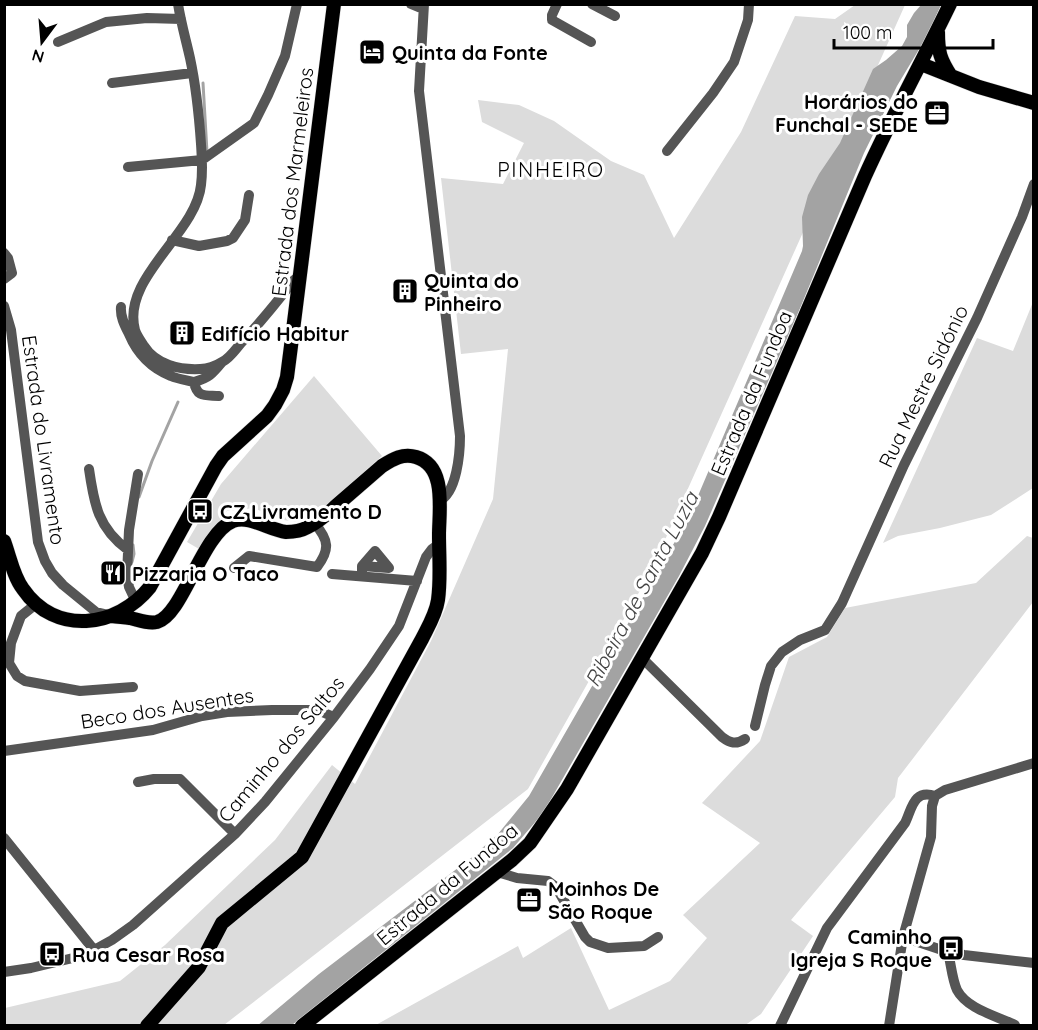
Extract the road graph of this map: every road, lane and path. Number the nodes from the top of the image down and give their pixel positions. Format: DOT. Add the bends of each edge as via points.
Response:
graph roads {
  1 [pos="178,4"];
  2 [pos="297,4"];
  3 [pos="334,4"];
  4 [pos="411,4"];
  5 [pos="557,4"];
  6 [pos="592,4"];
  7 [pos="749,4"];
  8 [pos="950,4"];
  9 [pos="423,7"];
  10 [pos="615,16"];
  11 [pos="181,19"];
  12 [pos="938,30"];
  13 [pos="58,42"];
  14 [pos="591,42"];
  15 [pos="921,64"];
  16 [pos="192,73"];
  17 [pos="951,76"];
  18 [pos="112,83"];
  19 [pos="1034,103"];
  20 [pos="667,151"];
  21 [pos="202,160"];
  22 [pos="128,167"];
  23 [pos="1034,183"];
  24 [pos="249,195"];
  25 [pos="172,240"];
  26 [pos="4,254"];
  27 [pos="301,275"];
  28 [pos="4,279"];
  29 [pos="4,306"];
  30 [pos="121,308"];
  31 [pos="222,362"];
  32 [pos="194,382"];
  33 [pos="219,396"];
  34 [pos="89,469"];
  35 [pos="138,474"];
  36 [pos="439,501"];
  37 [pos="315,524"];
  38 [pos="4,541"];
  39 [pos="439,544"];
  40 [pos="128,550"];
  41 [pos="234,568"];
  42 [pos="332,574"];
  43 [pos="417,581"];
  44 [pos="136,602"];
  45 [pos="36,604"];
  46 [pos="112,616"];
  47 [pos="642,658"];
  48 [pos="133,687"];
  49 [pos="334,717"];
  50 [pos="755,726"];
  51 [pos="745,739"];
  52 [pos="4,751"];
  53 [pos="1034,764"];
  54 [pos="138,782"];
  55 [pos="935,796"];
  56 [pos="235,834"];
  57 [pos="4,838"];
  58 [pos="497,872"];
  59 [pos="658,937"];
  60 [pos="903,937"];
  61 [pos="94,950"];
  62 [pos="948,952"];
  63 [pos="1034,963"];
  64 [pos="7,969"];
  65 [pos="1015,1025"];
  66 [pos="147,1026"];
  67 [pos="302,1026"];
  68 [pos="780,1026"];
  69 [pos="890,1026"];
  1 -- 11 [label="street"];
  2 -- 21 [label="street" via="285,56 254,123"];
  3 -- 27 [label="main road, Estrada dos Marmeleiros"];
  4 -- 9 [label="street"];
  5 -- 14 [label="street" via="552,20"];
  6 -- 10 [label="street"];
  7 -- 20 [label="street" via="748,20 734,62"];
  8 -- 12 [label="main road, Estrada da Fundoa"];
  9 -- 36 [label="street" via="418,91 460,436 457,467 447,496"];
  11 -- 13 [label="street" via="106,22"];
  11 -- 16 [label="street"];
  12 -- 15 [label="main road, Estrada da Fundoa"];
  12 -- 17 [label="main road" via="938,50"];
  15 -- 17 [label="main road"];
  15 -- 47 [label="main road, Estrada da Fundoa" via="865,176 719,517"];
  16 -- 18 [label="street"];
  16 -- 21 [label="street"];
  17 -- 19 [label="main road"];
  21 -- 22 [label="street"];
  21 -- 25 [label="street" via="198,198"];
  23 -- 50 [label="street, Rua Mestre Sidónio" via="977,318 904,465 842,603 825,630 800,640 782,652 771,666"];
  24 -- 25 [label="street" via="245,220 227,241 199,246"];
  25 -- 31 [label="street" via="143,282 135,305 136,333 146,350 170,366 204,369"];
  26 -- 28 [label="street" via="12,273"];
  27 -- 31 [label="street"];
  27 -- 44 [label="main road, Estrada dos Marmeleiros" via="287,377 276,405 223,456 150,587"];
  29 -- 46 [label="street, Estrada do Livramento" via="11,330 41,551 63,585 96,612"];
  30 -- 32 [label="street" via="130,338 146,360 171,376"];
  31 -- 32 [label="street" via="212,375"];
  32 -- 33 [label="street" via="197,393"];
  34 -- 40 [label="street" via="99,515 108,532"];
  35 -- 40 [label="street"];
  36 -- 37 [label="main road" via="434,469 420,458 405,455 382,466"];
  36 -- 39 [label="main road"];
  37 -- 41 [label="street" via="327,543 317,567 249,556"];
  37 -- 46 [label="main road" via="297,532 285,532 254,522 232,522 209,546 163,619 141,622"];
  38 -- 45 [label="main road, Estrada dos Marmeleiros" via="17,580"];
  39 -- 43 [label="street, Caminho dos Saltos" via="426,557"];
  39 -- 66 [label="main road" via="438,602 433,617 302,857 222,923 199,968"];
  40 -- 44 [label="street" via="127,575"];
  42 -- 43 [label="street" via="362,571"];
  43 -- 49 [label="street, Caminho dos Saltos" via="399,626"];
  44 -- 46 [label="main road, Estrada dos Marmeleiros"];
  45 -- 46 [label="main road, Estrada dos Marmeleiros" via="74,621"];
  45 -- 48 [label="street" via="21,616 11,643 9,663 17,676 25,681 80,691"];
  47 -- 51 [label="street" via="722,737 734,743"];
  47 -- 58 [label="main road, Estrada da Fundoa" via="547,820 530,843"];
  49 -- 52 [label="street, Beco dos Ausentes" via="308,710 226,712 153,730"];
  49 -- 56 [label="street, Caminho dos Saltos"];
  53 -- 55 [label="street"];
  54 -- 56 [label="street" via="180,779"];
  55 -- 60 [label="street" via="931,837"];
  55 -- 68 [label="street" via="924,794 917,798 905,823 827,928"];
  56 -- 61 [label="street, Caminho dos Saltos" via="133,925"];
  57 -- 61 [label="street"];
  58 -- 59 [label="street" via="552,883 590,942 608,948 644,946"];
  58 -- 67 [label="main road, Estrada da Fundoa"];
  60 -- 62 [label="street"];
  60 -- 69 [label="street"];
  61 -- 64 [label="street, Caminho dos Saltos" via="73,958"];
  62 -- 63 [label="street"];
  62 -- 65 [label="street" via="956,989 962,997"];
}
